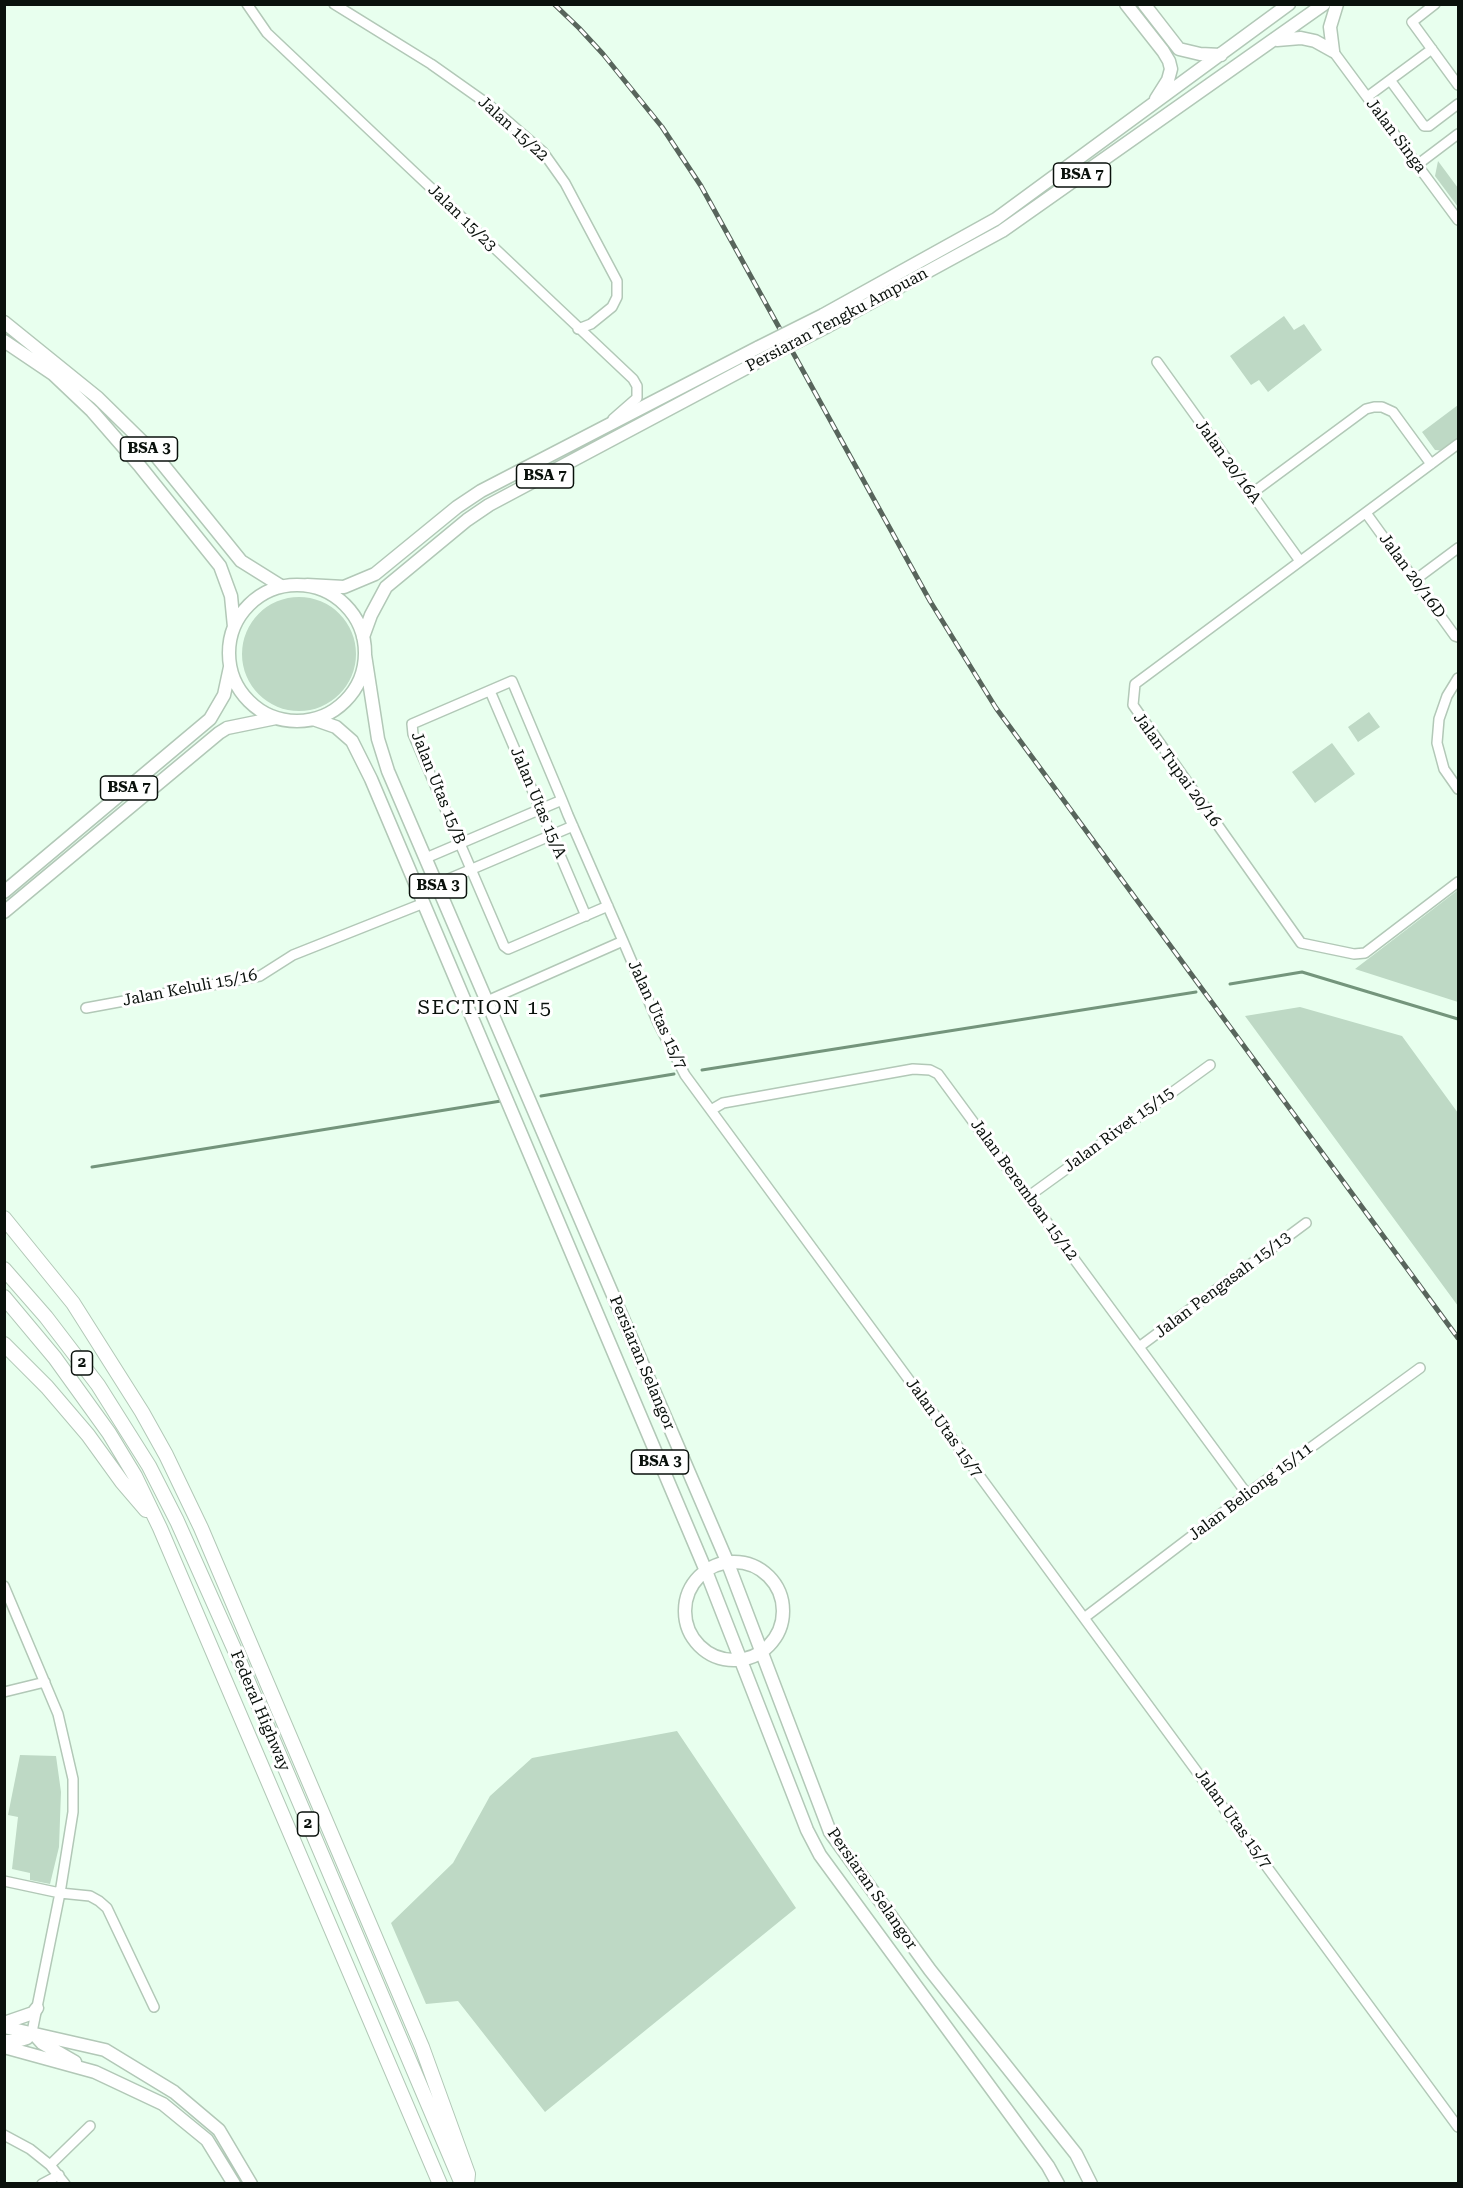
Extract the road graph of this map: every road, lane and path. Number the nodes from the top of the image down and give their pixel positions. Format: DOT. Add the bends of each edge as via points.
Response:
graph roads {
  1 [pos="334,4"];
  2 [pos="1126,4"];
  3 [pos="1144,4"];
  4 [pos="1289,4"];
  5 [pos="1324,4"];
  6 [pos="1337,4"];
  7 [pos="1435,4"];
  8 [pos="248,5"];
  9 [pos="1276,40"];
  10 [pos="1432,49"];
  11 [pos="1333,51"];
  12 [pos="1221,55"];
  13 [pos="1390,80"];
  14 [pos="1458,85"];
  15 [pos="1367,97"];
  16 [pos="1458,104"];
  17 [pos="1150,108"];
  18 [pos="1458,134"];
  19 [pos="1417,165"];
  20 [pos="1458,220"];
  21 [pos="826,321"];
  22 [pos="4,322"];
  23 [pos="578,329"];
  24 [pos="5,342"];
  25 [pos="1156,362"];
  26 [pos="600,429"];
  27 [pos="1458,444"];
  28 [pos="1431,464"];
  29 [pos="1251,494"];
  30 [pos="1366,513"];
  31 [pos="1458,548"];
  32 [pos="1300,561"];
  33 [pos="1415,580"];
  34 [pos="307,585"];
  35 [pos="281,586"];
  36 [pos="234,627"];
  37 [pos="363,637"];
  38 [pos="1458,637"];
  39 [pos="365,655"];
  40 [pos="230,667"];
  41 [pos="1458,678"];
  42 [pos="512,681"];
  43 [pos="490,691"];
  44 [pos="276,718"];
  45 [pos="313,719"];
  46 [pos="1458,789"];
  47 [pos="562,800"];
  48 [pos="540,809"];
  49 [pos="573,826"];
  50 [pos="552,836"];
  51 [pos="460,843"];
  52 [pos="426,858"];
  53 [pos="471,870"];
  54 [pos="1458,882"];
  55 [pos="437,884"];
  56 [pos="4,892"];
  57 [pos="423,903"];
  58 [pos="608,906"];
  59 [pos="4,912"];
  60 [pos="586,916"];
  61 [pos="623,941"];
  62 [pos="487,1001"];
  63 [pos="86,1008"];
  64 [pos="1210,1065"];
  65 [pos="711,1110"];
  66 [pos="1029,1196"];
  67 [pos="4,1218"];
  68 [pos="1306,1223"];
  69 [pos="4,1269"];
  70 [pos="4,1297"];
  71 [pos="4,1344"];
  72 [pos="1139,1347"];
  73 [pos="1419,1368"];
  74 [pos="149,1466"];
  75 [pos="1247,1494"];
  76 [pos="160,1528"];
  77 [pos="201,1528"];
  78 [pos="727,1561"];
  79 [pos="706,1571"];
  80 [pos="4,1586"];
  81 [pos="1084,1618"];
  82 [pos="763,1651"];
  83 [pos="740,1660"];
  84 [pos="45,1682"];
  85 [pos="4,1692"];
  86 [pos="5,1882"];
  87 [pos="60,1893"];
  88 [pos="154,2007"];
  89 [pos="36,2014"];
  90 [pos="4,2025"];
  91 [pos="32,2032"];
  92 [pos="47,2036"];
  93 [pos="4,2041"];
  94 [pos="4,2047"];
  95 [pos="88,2070"];
  96 [pos="90,2126"];
  97 [pos="1458,2127"];
  98 [pos="4,2135"];
  99 [pos="50,2165"];
  100 [pos="62,2179"];
  101 [pos="42,2184"];
  102 [pos="234,2184"];
  103 [pos="251,2184"];
  104 [pos="440,2184"];
  105 [pos="462,2184"];
  106 [pos="467,2184"];
  107 [pos="1059,2184"];
  108 [pos="1091,2184"];
  1 -- 23 [label="street, Jalan 15/22" via="480,98 543,152 565,183 617,280 617,297 612,306 591,324"];
  2 -- 17 [label="main road" via="1163,51 1171,69"];
  3 -- 12 [label="main road" via="1179,49"];
  4 -- 12 [label="main road, Persiaran Tengku Ampuan / BSA 7"];
  5 -- 9 [label="main road, Persiaran Tengku Ampuan / BSA 7"];
  6 -- 11 [label="main road" via="1330,27"];
  7 -- 10 [label="street" via="1412,22"];
  8 -- 23 [label="street, Jalan 15/23" via="267,33"];
  9 -- 11 [label="main road" via="1301,38"];
  9 -- 21 [label="main road, Persiaran Tengku Ampuan / BSA 7" via="1002,231"];
  10 -- 13 [label="street"];
  10 -- 14 [label="street"];
  11 -- 15 [label="street, Jalan Singa"];
  12 -- 17 [label="main road, Persiaran Tengku Ampuan / BSA 7"];
  13 -- 15 [label="street"];
  13 -- 16 [label="street" via="1424,126"];
  15 -- 19 [label="street, Jalan Singa"];
  17 -- 21 [label="main road, Persiaran Tengku Ampuan / BSA 7" via="996,219"];
  18 -- 19 [label="street"];
  19 -- 20 [label="street, Jalan Singa"];
  21 -- 26 [label="main road, Persiaran Tengku Ampuan / BSA 7, bridge" via="759,346"];
  21 -- 37 [label="main road, Persiaran Tengku Ampuan / BSA 7, bridge" via="467,520 386,587"];
  22 -- 35 [label="main road, BSA 3" via="98,398 152,451 241,561"];
  23 -- 26 [label="street, Jalan 15/23" via="637,386 637,398"];
  24 -- 36 [label="main road, BSA 3" via="52,374 92,411 220,566 231,596"];
  25 -- 29 [label="street, Jalan 20/16A"];
  26 -- 34 [label="main road, Persiaran Tengku Ampuan / BSA 7" via="481,491 375,574 344,587"];
  27 -- 28 [label="street, Jalan Tupai 20/16"];
  28 -- 29 [label="street" via="1393,412 1374,407"];
  28 -- 30 [label="street, Jalan Tupai 20/16"];
  29 -- 32 [label="street, Jalan 20/16A"];
  30 -- 32 [label="street, Jalan Tupai 20/16"];
  30 -- 33 [label="street, Jalan 20/16D"];
  31 -- 33 [label="street"];
  32 -- 54 [label="street, Jalan Tupai 20/16" via="1135,684 1133,709 1301,943 1365,953"];
  33 -- 38 [label="street, Jalan 20/16D"];
  34 -- 35 [label="main road"];
  34 -- 37 [label="main road" via="337,597 357,622"];
  35 -- 36 [label="main road" via="261,594 245,608"];
  36 -- 40 [label="main road"];
  37 -- 39 [label="main road"];
  39 -- 45 [label="main road" via="355,688 344,702"];
  39 -- 52 [label="main road, Persiaran Selangor / BSA 3" via="378,739"];
  40 -- 44 [label="main road" via="239,689 255,707"];
  40 -- 56 [label="main road, BSA 7" via="224,695 210,719"];
  41 -- 46 [label="street" via="1439,719 1437,743 1444,769"];
  42 -- 43 [label="street, Jalan Utas 15/B"];
  42 -- 47 [label="street, Jalan Utas 15/7"];
  43 -- 48 [label="street, Jalan Utas 15/A"];
  43 -- 51 [label="street, Jalan Utas 15/B" via="412,724"];
  44 -- 45 [label="main road"];
  44 -- 59 [label="main road, BSA 7" via="219,733"];
  45 -- 57 [label="main road, Persiaran Selangor / BSA 3" via="336,727 352,741"];
  47 -- 48 [label="street"];
  47 -- 49 [label="street, Jalan Utas 15/7"];
  48 -- 50 [label="street, Jalan Utas 15/A"];
  48 -- 51 [label="street"];
  49 -- 50 [label="street"];
  49 -- 58 [label="street, Jalan Utas 15/7"];
  50 -- 53 [label="street"];
  50 -- 60 [label="street, Jalan Utas 15/A"];
  51 -- 52 [label="street"];
  51 -- 53 [label="street, Jalan Utas 15/B"];
  52 -- 55 [label="main road, Persiaran Selangor / BSA 3"];
  53 -- 55 [label="street"];
  53 -- 60 [label="street, Jalan Utas 15/B" via="508,949"];
  55 -- 62 [label="main road, Persiaran Selangor / BSA 3"];
  57 -- 63 [label="street, Jalan Keluli 15/16" via="293,955 260,976"];
  57 -- 79 [label="main road, Persiaran Selangor / BSA 3"];
  58 -- 60 [label="street, Jalan Utas 15/B"];
  58 -- 61 [label="street, Jalan Utas 15/7"];
  61 -- 62 [label="street"];
  61 -- 65 [label="street, Jalan Utas 15/7" via="679,1064"];
  62 -- 78 [label="main road, Persiaran Selangor / BSA 3"];
  64 -- 66 [label="street, Jalan Rivet 15/15"];
  65 -- 66 [label="street, Jalan Beremban 15/12" via="723,1103 913,1069 930,1070 938,1074"];
  65 -- 81 [label="street, Jalan Utas 15/7"];
  66 -- 72 [label="street, Jalan Beremban 15/12"];
  67 -- 77 [label="highway" via="73,1303 147,1420"];
  68 -- 72 [label="street, Jalan Pengasah 15/13"];
  69 -- 74 [label="highway, Federal Highway / 2" via="99,1385"];
  70 -- 76 [label="highway, Federal Highway / 2" via="55,1358 109,1433"];
  71 -- 76 [label="highway" via="88,1435"];
  72 -- 75 [label="street, Jalan Beremban 15/12"];
  73 -- 75 [label="street, Jalan Beliong 15/11"];
  74 -- 77 [label="highway" via="172,1486"];
  74 -- 105 [label="highway, Federal Highway / 2" via="207,1586"];
  75 -- 81 [label="street, Jalan Beliong 15/11"];
  76 -- 104 [label="highway, Federal Highway / 2"];
  77 -- 106 [label="highway" via="422,2047 468,2174"];
  78 -- 79 [label="main road"];
  78 -- 82 [label="main road, Persiaran Selangor / BSA 3"];
  78 -- 82 [label="main road" via="759,1568 780,1593 781,1625"];
  79 -- 83 [label="main road, Persiaran Selangor / BSA 3"];
  79 -- 83 [label="main road" via="694,1582 687,1598 685,1615 689,1631 710,1654"];
  80 -- 84 [label="street"];
  81 -- 97 [label="street, Jalan Utas 15/7"];
  82 -- 83 [label="main road"];
  82 -- 108 [label="main road, Persiaran Selangor / BSA 3" via="830,1832 930,1970 1076,2154"];
  83 -- 107 [label="main road, Persiaran Selangor / BSA 3" via="820,1855"];
  84 -- 85 [label="street"];
  84 -- 87 [label="street" via="62,1730 73,1779 73,1812"];
  86 -- 87 [label="street"];
  87 -- 88 [label="street" via="90,1896 106,1908"];
  87 -- 89 [label="street"];
  89 -- 90 [label="main road"];
  89 -- 91 [label="street"];
  89 -- 92 [label="main road"];
  90 -- 91 [label="main road"];
  91 -- 92 [label="main road"];
  91 -- 93 [label="main road" via="27,2038"];
  91 -- 95 [label="main road" via="42,2043"];
  92 -- 103 [label="main road" via="105,2050 174,2092 219,2130"];
  94 -- 95 [label="main road"];
  95 -- 102 [label="main road" via="163,2104 207,2140"];
  96 -- 99 [label="street"];
  98 -- 99 [label="street"];
  99 -- 100 [label="street"];
  100 -- 101 [label="street"];
}
